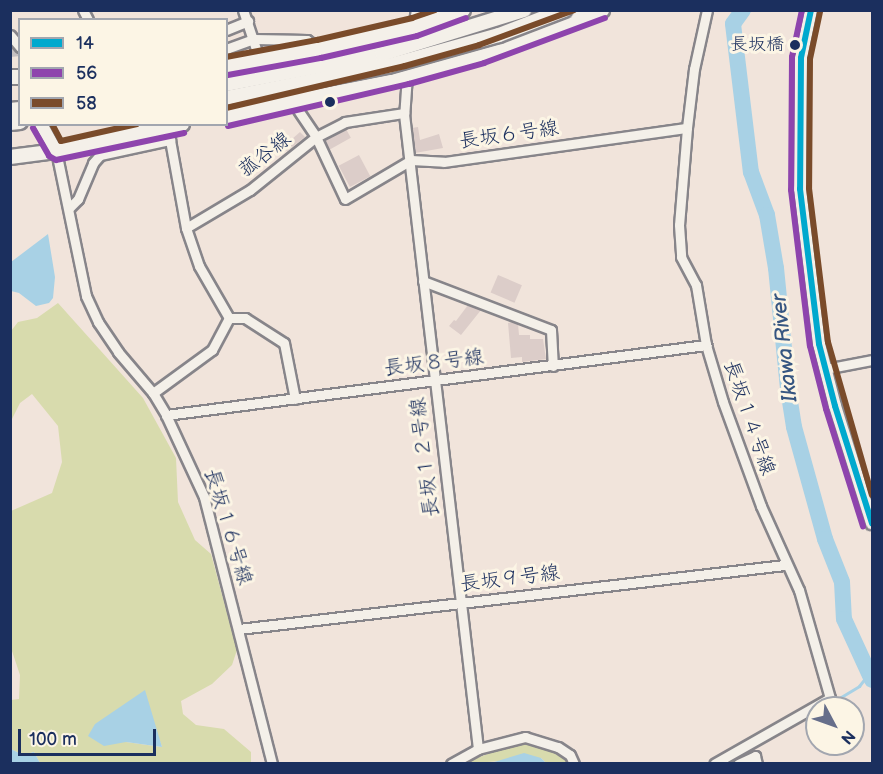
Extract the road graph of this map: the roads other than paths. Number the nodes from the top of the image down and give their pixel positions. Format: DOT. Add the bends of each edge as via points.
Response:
graph roads {
  1 [pos="243,10"];
  2 [pos="418,10"];
  3 [pos="463,10"];
  4 [pos="524,10"];
  5 [pos="564,10"];
  6 [pos="602,10"];
  7 [pos="707,10"];
  8 [pos="811,10"];
  9 [pos="248,21"];
  10 [pos="415,27"];
  11 [pos="228,29"];
  12 [pos="254,39"];
  13 [pos="228,48"];
  14 [pos="319,49"];
  15 [pos="257,52"];
  16 [pos="228,66"];
  17 [pos="262,69"];
  18 [pos="408,75"];
  19 [pos="274,80"];
  20 [pos="228,84"];
  21 [pos="228,89"];
  22 [pos="290,96"];
  23 [pos="228,98"];
  24 [pos="298,110"];
  25 [pos="404,113"];
  26 [pos="228,117"];
  27 [pos="42,126"];
  28 [pos="173,126"];
  29 [pos="687,128"];
  30 [pos="316,137"];
  31 [pos="56,151"];
  32 [pos="10,157"];
  33 [pos="411,160"];
  34 [pos="69,208"];
  35 [pos="186,228"];
  36 [pos="423,281"];
  37 [pos="229,318"];
  38 [pos="706,345"];
  39 [pos="873,360"];
  40 [pos="554,366"];
  41 [pos="825,369"];
  42 [pos="435,382"];
  43 [pos="153,393"];
  44 [pos="295,399"];
  45 [pos="166,416"];
  46 [pos="873,523"];
  47 [pos="785,565"];
  48 [pos="461,603"];
  49 [pos="239,629"];
  50 [pos="478,749"];
  51 [pos="753,752"];
  52 [pos="272,764"];
  53 [pos="451,764"];
  54 [pos="574,764"];
  55 [pos="714,764"];
  56 [pos="738,764"];
  1 -- 9 [label="street"];
  2 -- 10 [label="main road"];
  3 -- 10 [label="highway"];
  4 -- 20 [label="highway, bridge" via="382,54"];
  5 -- 23 [label="highway, bridge" via="499,34 388,66"];
  6 -- 18 [label="highway" via="482,54"];
  7 -- 29 [label="street, 長坂１４号線"];
  8 -- 41 [label="main road" via="801,58 800,189"];
  9 -- 11 [label="street"];
  9 -- 12 [label="street"];
  10 -- 14 [label="highway"];
  10 -- 18 [label="main road"];
  12 -- 13 [label="street"];
  12 -- 14 [label="street" via="307,40"];
  12 -- 15 [label="street"];
  14 -- 16 [label="highway"];
  17 -- 19 [label="street"];
  18 -- 25 [label="street, 長坂１２号線"];
  18 -- 26 [label="highway"];
  19 -- 21 [label="street"];
  19 -- 22 [label="street"];
  24 -- 30 [label="street"];
  25 -- 30 [label="street, 菰谷線" via="345,122"];
  25 -- 33 [label="street, 長坂１２号線"];
  27 -- 31 [label="main road"];
  28 -- 31 [label="highway"];
  29 -- 33 [label="street, 長坂６号線" via="444,162"];
  29 -- 38 [label="street, 長坂１４号線" via="681,257 696,285"];
  30 -- 33 [label="street" via="345,199"];
  30 -- 35 [label="street, 菰谷線" via="250,190"];
  31 -- 32 [label="highway"];
  31 -- 34 [label="street, 長坂１６号線"];
  33 -- 36 [label="street, 長坂１２号線"];
  34 -- 35 [label="street" via="78,200 100,155 170,140"];
  34 -- 43 [label="street, 長坂１６号線" via="86,296 118,352"];
  35 -- 37 [label="street" via="200,266"];
  36 -- 40 [label="street" via="551,330"];
  36 -- 42 [label="street, 長坂１２号線"];
  37 -- 43 [label="street" via="212,350"];
  37 -- 44 [label="street" via="245,318 284,343"];
  38 -- 40 [label="street, 長坂８号線"];
  38 -- 47 [label="street, 長坂１４号線" via="723,402"];
  39 -- 41 [label="street"];
  40 -- 42 [label="street, 長坂８号線"];
  41 -- 46 [label="main road"];
  42 -- 44 [label="street, 長坂８号線"];
  42 -- 48 [label="street, 長坂１２号線"];
  43 -- 45 [label="street, 長坂１６号線"];
  44 -- 45 [label="street, 長坂８号線"];
  45 -- 49 [label="street, 長坂１６号線" via="204,497"];
  47 -- 48 [label="street, 長坂９号線"];
  47 -- 51 [label="street, 長坂１４号線" via="799,590 830,698"];
  48 -- 49 [label="street, 長坂９号線"];
  48 -- 50 [label="street, 長坂１２号線"];
  49 -- 52 [label="street, 長坂１６号線"];
  50 -- 53 [label="street"];
  50 -- 54 [label="street" via="525,737 558,747 570,755"];
  51 -- 55 [label="street, 長坂１４号線"];
  51 -- 56 [label="street"];
}
